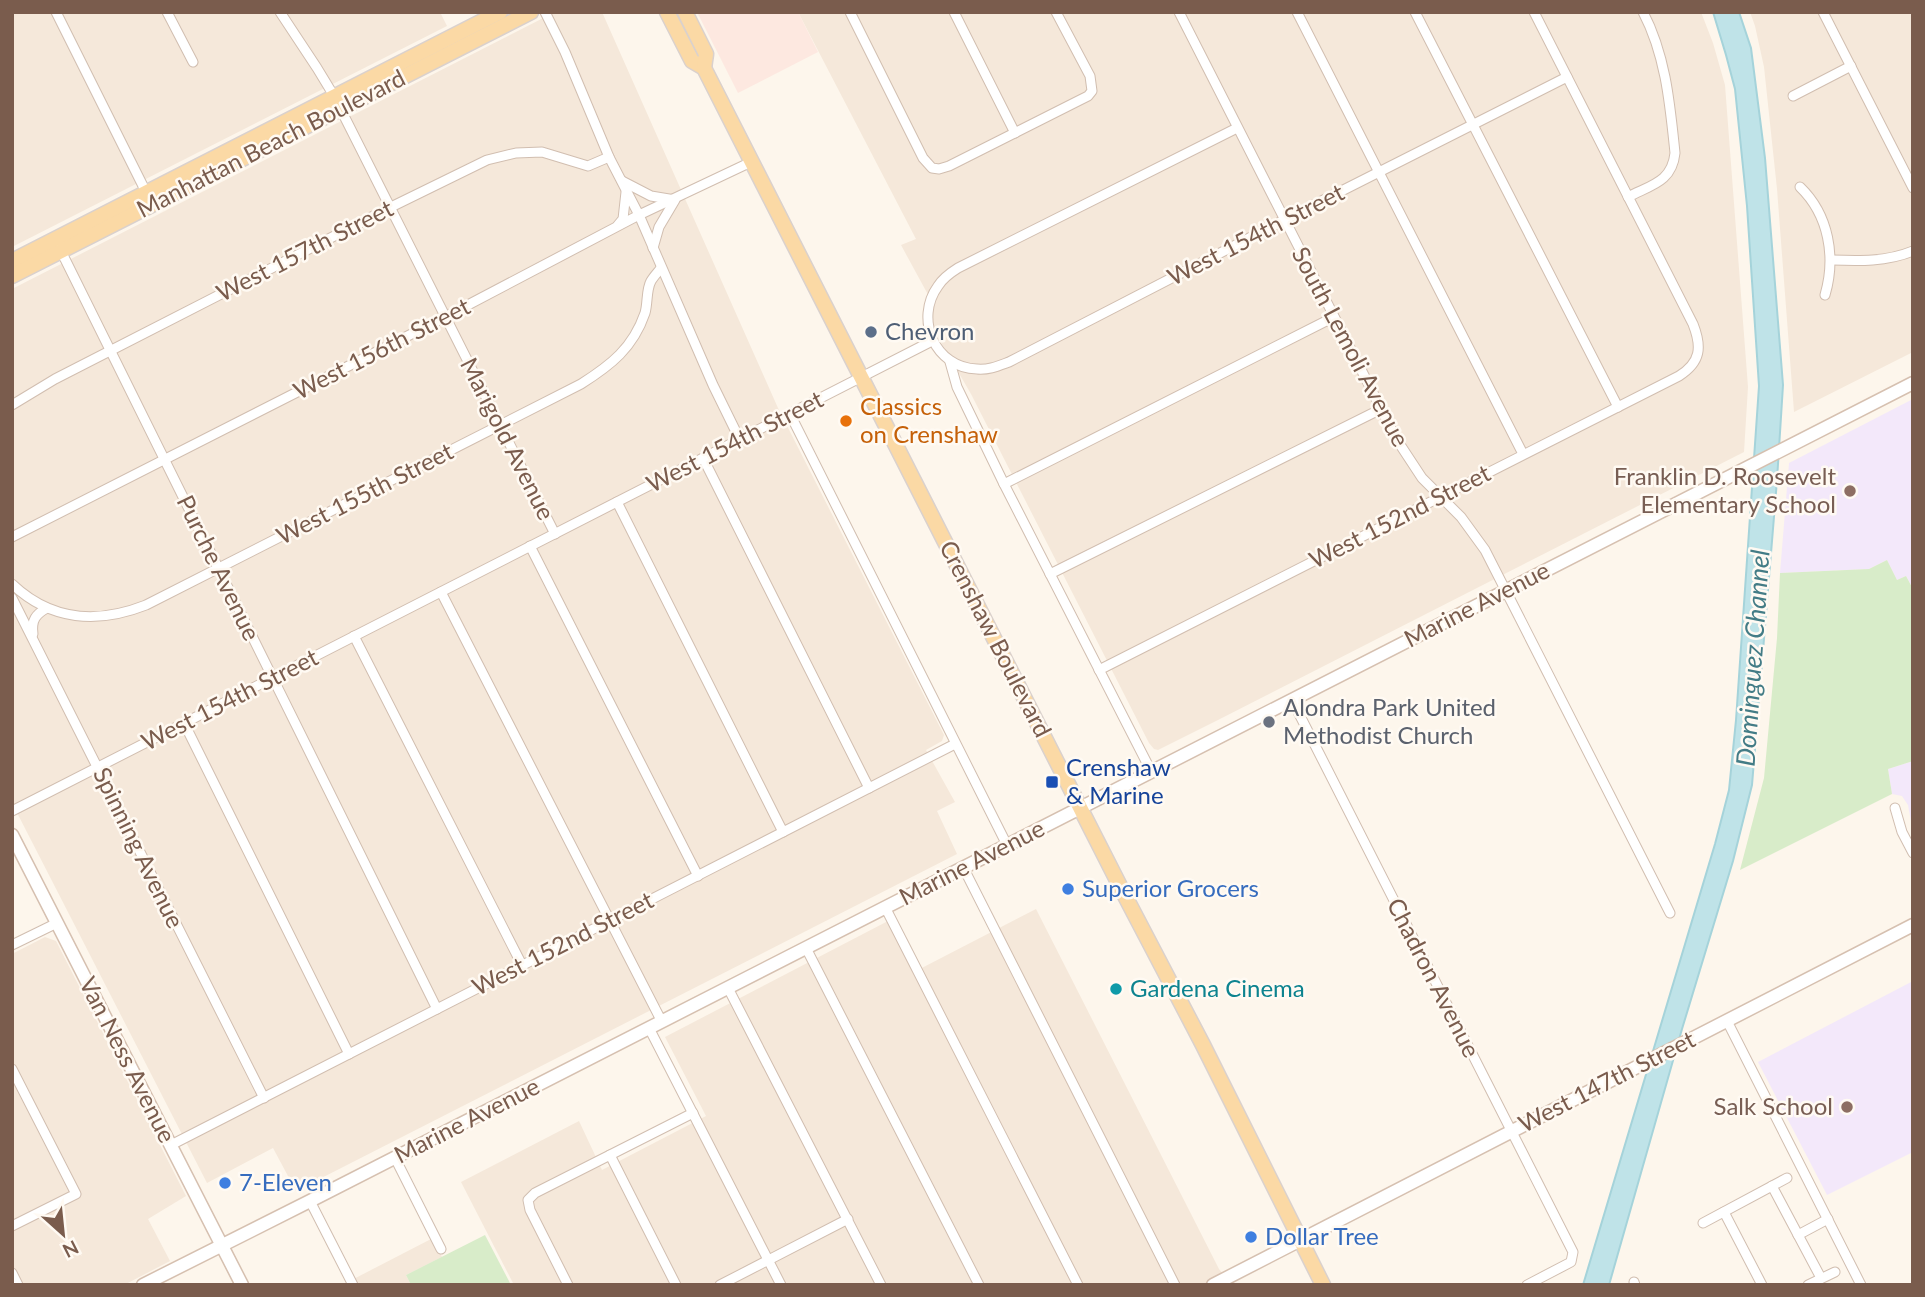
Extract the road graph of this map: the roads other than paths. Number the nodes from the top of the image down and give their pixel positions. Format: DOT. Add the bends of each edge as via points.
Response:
graph roads {
  1 [pos="56,12"];
  2 [pos="167,12"];
  3 [pos="281,12"];
  4 [pos="500,12"];
  5 [pos="531,12"];
  6 [pos="545,12"];
  7 [pos="667,12"];
  8 [pos="685,12"];
  9 [pos="850,12"];
  10 [pos="954,12"];
  11 [pos="1056,12"];
  12 [pos="1179,12"];
  13 [pos="1297,12"];
  14 [pos="1415,12"];
  15 [pos="1534,12"];
  16 [pos="1643,12"];
  17 [pos="1823,12"];
  18 [pos="192,62"];
  19 [pos="1851,66"];
  20 [pos="705,68"];
  21 [pos="1567,76"];
  22 [pos="1793,96"];
  23 [pos="337,103"];
  24 [pos="1472,125"];
  25 [pos="1237,128"];
  26 [pos="1015,133"];
  27 [pos="609,157"];
  28 [pos="751,162"];
  29 [pos="1379,173"];
  30 [pos="621,180"];
  31 [pos="1800,187"];
  32 [pos="1913,188"];
  33 [pos="626,190"];
  34 [pos="1628,197"];
  35 [pos="149,198"];
  36 [pos="675,200"];
  37 [pos="389,208"];
  38 [pos="639,215"];
  39 [pos="1284,220"];
  40 [pos="617,227"];
  41 [pos="57,246"];
  42 [pos="653,248"];
  43 [pos="1913,251"];
  44 [pos="1831,260"];
  45 [pos="12,261"];
  46 [pos="661,268"];
  47 [pos="12,276"];
  48 [pos="1825,295"];
  49 [pos="445,317"];
  50 [pos="1334,317"];
  51 [pos="932,341"];
  52 [pos="111,352"];
  53 [pos="950,362"];
  54 [pos="861,377"];
  55 [pos="1913,383"];
  56 [pos="12,405"];
  57 [pos="1618,407"];
  58 [pos="1381,410"];
  59 [pos="790,414"];
  60 [pos="499,425"];
  61 [pos="740,440"];
  62 [pos="1523,454"];
  63 [pos="703,458"];
  64 [pos="164,460"];
  65 [pos="1004,484"];
  66 [pos="1441,497"];
  67 [pos="617,502"];
  68 [pos="555,534"];
  69 [pos="12,537"];
  70 [pos="530,546"];
  71 [pos="219,569"];
  72 [pos="1050,574"];
  73 [pos="12,584"];
  74 [pos="1506,591"];
  75 [pos="441,592"];
  76 [pos="12,598"];
  77 [pos="47,607"];
  78 [pos="354,636"];
  79 [pos="33,639"];
  80 [pos="1099,670"];
  81 [pos="273,678"];
  82 [pos="1292,700"];
  83 [pos="184,723"];
  84 [pos="955,744"];
  85 [pos="99,766"];
  86 [pos="1151,771"];
  87 [pos="869,788"];
  88 [pos="1080,808"];
  89 [pos="1895,808"];
  90 [pos="12,811"];
  91 [pos="783,832"];
  92 [pos="12,835"];
  93 [pos="1007,845"];
  94 [pos="1913,853"];
  95 [pos="963,867"];
  96 [pos="698,876"];
  97 [pos="885,907"];
  98 [pos="1670,913"];
  99 [pos="610,921"];
  100 [pos="57,923"];
  101 [pos="1913,925"];
  102 [pos="12,945"];
  103 [pos="806,948"];
  104 [pos="522,965"];
  105 [pos="728,988"];
  106 [pos="437,1009"];
  107 [pos="1727,1021"];
  108 [pos="662,1022"];
  109 [pos="649,1028"];
  110 [pos="349,1054"];
  111 [pos="12,1069"];
  112 [pos="264,1098"];
  113 [pos="693,1113"];
  114 [pos="1512,1130"];
  115 [pos="171,1145"];
  116 [pos="610,1155"];
  117 [pos="395,1158"];
  118 [pos="1787,1178"];
  119 [pos="1772,1186"];
  120 [pos="310,1201"];
  121 [pos="1724,1212"];
  122 [pos="848,1219"];
  123 [pos="1828,1219"];
  124 [pos="1703,1223"];
  125 [pos="12,1226"];
  126 [pos="1798,1235"];
  127 [pos="1301,1240"];
  128 [pos="222,1245"];
  129 [pos="441,1249"];
  130 [pos="768,1260"];
  131 [pos="1835,1272"];
  132 [pos="12,1273"];
  133 [pos="1821,1278"];
  134 [pos="18,1285"];
  135 [pos="143,1285"];
  136 [pos="242,1285"];
  137 [pos="353,1285"];
  138 [pos="568,1285"];
  139 [pos="676,1285"];
  140 [pos="720,1285"];
  141 [pos="781,1285"];
  142 [pos="881,1285"];
  143 [pos="979,1285"];
  144 [pos="1078,1285"];
  145 [pos="1175,1285"];
  146 [pos="1213,1285"];
  147 [pos="1323,1285"];
  148 [pos="1527,1285"];
  149 [pos="1762,1285"];
  150 [pos="1808,1285"];
  151 [pos="1861,1285"];
  1 -- 35 [label="street"];
  2 -- 18 [label="street"];
  3 -- 23 [label="street, Marigold Avenue"];
  4 -- 23 [label="main road, Manhattan Beach Boulevard"];
  5 -- 23 [label="main road, Manhattan Beach Boulevard"];
  6 -- 27 [label="street"];
  7 -- 20 [label="main road, Crenshaw Boulevard" via="692,61"];
  8 -- 20 [label="main road, Crenshaw Boulevard" via="706,54"];
  9 -- 26 [label="street" via="932,168 949,166"];
  10 -- 26 [label="street"];
  11 -- 26 [label="street" via="1090,76 1092,91"];
  12 -- 25 [label="street, South Lemoli Avenue"];
  13 -- 29 [label="street"];
  14 -- 24 [label="street"];
  15 -- 21 [label="street"];
  16 -- 34 [label="street" via="1667,79 1675,153 1668,175"];
  17 -- 19 [label="street"];
  19 -- 22 [label="street"];
  19 -- 32 [label="street"];
  20 -- 28 [label="main road, Crenshaw Boulevard"];
  21 -- 24 [label="street, West 154th Street"];
  21 -- 34 [label="street"];
  23 -- 35 [label="main road, Manhattan Beach Boulevard"];
  23 -- 37 [label="street, Marigold Avenue"];
  24 -- 29 [label="street, West 154th Street"];
  24 -- 57 [label="street"];
  25 -- 39 [label="street, South Lemoli Avenue"];
  25 -- 51 [label="street" via="945,277 929,304"];
  27 -- 30 [label="street"];
  27 -- 37 [label="street, West 157th Street" via="588,166 542,152 500,156"];
  28 -- 36 [label="street, West 156th Street"];
  28 -- 54 [label="main road, Crenshaw Boulevard"];
  29 -- 39 [label="street, West 154th Street"];
  29 -- 62 [label="street"];
  30 -- 33 [label="street"];
  30 -- 36 [label="street" via="643,193"];
  31 -- 44 [label="street" via="1818,210"];
  33 -- 38 [label="street"];
  33 -- 40 [label="street" via="623,219"];
  34 -- 57 [label="street, West 152nd Street" via="1693,324 1698,344 1692,366"];
  35 -- 41 [label="main road, Manhattan Beach Boulevard"];
  36 -- 38 [label="street, West 156th Street"];
  36 -- 42 [label="street" via="659,226"];
  37 -- 49 [label="street, Marigold Avenue"];
  37 -- 52 [label="street, West 157th Street"];
  38 -- 40 [label="street, West 156th Street"];
  38 -- 42 [label="street"];
  39 -- 50 [label="street, South Lemoli Avenue"];
  39 -- 53 [label="street, West 154th Street" via="1009,362 978,369"];
  40 -- 49 [label="street, West 156th Street"];
  41 -- 45 [label="main road, Manhattan Beach Boulevard"];
  41 -- 47 [label="main road, Manhattan Beach Boulevard"];
  41 -- 52 [label="street, Purche Avenue"];
  42 -- 46 [label="street"];
  43 -- 44 [label="street" via="1874,261"];
  44 -- 48 [label="street"];
  46 -- 60 [label="street, West 155th Street" via="650,282 645,311 634,335 615,361 581,384"];
  46 -- 61 [label="street"];
  49 -- 60 [label="street, Marigold Avenue"];
  49 -- 64 [label="street, West 156th Street"];
  50 -- 58 [label="street, South Lemoli Avenue"];
  50 -- 65 [label="street"];
  51 -- 53 [label="street"];
  51 -- 54 [label="street, West 154th Street"];
  52 -- 56 [label="street, West 157th Street"];
  52 -- 64 [label="street, Purche Avenue"];
  53 -- 65 [label="street" via="957,387"];
  54 -- 59 [label="street, West 154th Street"];
  54 -- 88 [label="main road, Crenshaw Boulevard"];
  55 -- 74 [label="main road, Marine Avenue"];
  57 -- 62 [label="street, West 152nd Street"];
  58 -- 66 [label="street, South Lemoli Avenue" via="1404,453"];
  58 -- 72 [label="street"];
  59 -- 61 [label="street, West 154th Street"];
  59 -- 84 [label="street"];
  60 -- 68 [label="street, Marigold Avenue"];
  60 -- 71 [label="street, West 155th Street"];
  61 -- 63 [label="street, West 154th Street"];
  62 -- 66 [label="street, West 152nd Street"];
  63 -- 67 [label="street, West 154th Street"];
  63 -- 87 [label="street"];
  64 -- 69 [label="street, West 156th Street"];
  64 -- 71 [label="street, Purche Avenue"];
  65 -- 72 [label="street"];
  66 -- 74 [label="street, South Lemoli Avenue" via="1478,538"];
  66 -- 80 [label="street, West 152nd Street"];
  67 -- 68 [label="street, West 154th Street"];
  67 -- 91 [label="street"];
  68 -- 70 [label="street, West 154th Street"];
  70 -- 75 [label="street, West 154th Street"];
  70 -- 96 [label="street"];
  71 -- 77 [label="street, West 155th Street" via="146,605 112,616"];
  71 -- 81 [label="street, Purche Avenue"];
  72 -- 80 [label="street"];
  73 -- 77 [label="street, West 155th Street"];
  74 -- 82 [label="main road, Marine Avenue"];
  74 -- 98 [label="street, South Lemoli Avenue"];
  75 -- 78 [label="street, West 154th Street"];
  75 -- 99 [label="street"];
  76 -- 79 [label="street, Spinning Avenue"];
  77 -- 79 [label="street" via="32,625"];
  78 -- 81 [label="street, West 154th Street"];
  78 -- 104 [label="street"];
  79 -- 85 [label="street, Spinning Avenue"];
  80 -- 86 [label="street"];
  81 -- 83 [label="street, West 154th Street"];
  81 -- 106 [label="street, Purche Avenue"];
  82 -- 86 [label="main road, Marine Avenue"];
  82 -- 114 [label="street, Chadron Avenue"];
  83 -- 85 [label="street, West 154th Street"];
  83 -- 110 [label="street"];
  84 -- 87 [label="street, West 152nd Street"];
  84 -- 93 [label="street"];
  85 -- 90 [label="street, West 154th Street"];
  85 -- 112 [label="street, Spinning Avenue"];
  86 -- 88 [label="main road, Marine Avenue"];
  87 -- 91 [label="street, West 152nd Street"];
  88 -- 93 [label="main road, Marine Avenue"];
  88 -- 127 [label="main road, Crenshaw Boulevard"];
  89 -- 94 [label="street"];
  91 -- 96 [label="street, West 152nd Street"];
  92 -- 100 [label="main road, Van Ness Avenue"];
  93 -- 95 [label="main road, Marine Avenue"];
  95 -- 97 [label="main road, Marine Avenue"];
  95 -- 145 [label="street"];
  96 -- 99 [label="street, West 152nd Street"];
  97 -- 103 [label="main road, Marine Avenue"];
  97 -- 144 [label="street"];
  99 -- 104 [label="street, West 152nd Street"];
  99 -- 108 [label="street"];
  100 -- 102 [label="street"];
  100 -- 115 [label="main road, Van Ness Avenue"];
  101 -- 107 [label="main road, West 147th Street"];
  103 -- 105 [label="main road, Marine Avenue"];
  103 -- 143 [label="street"];
  104 -- 106 [label="street, West 152nd Street"];
  105 -- 108 [label="main road, Marine Avenue"];
  105 -- 122 [label="street"];
  106 -- 110 [label="street, West 152nd Street"];
  107 -- 114 [label="main road, West 147th Street"];
  107 -- 123 [label="street"];
  108 -- 109 [label="main road, Marine Avenue"];
  109 -- 113 [label="street"];
  109 -- 117 [label="main road, Marine Avenue"];
  110 -- 112 [label="street, West 152nd Street"];
  111 -- 125 [label="street" via="76,1194"];
  112 -- 115 [label="street, West 152nd Street"];
  113 -- 116 [label="street"];
  113 -- 130 [label="street"];
  114 -- 127 [label="main road, West 147th Street"];
  114 -- 148 [label="street, Chadron Avenue" via="1573,1252 1571,1262"];
  115 -- 128 [label="main road, Van Ness Avenue"];
  116 -- 138 [label="street" via="528,1200"];
  116 -- 139 [label="street"];
  117 -- 120 [label="main road, Marine Avenue"];
  117 -- 129 [label="street"];
  118 -- 119 [label="street"];
  119 -- 121 [label="street"];
  119 -- 126 [label="street"];
  120 -- 128 [label="main road, Marine Avenue"];
  120 -- 137 [label="street"];
  121 -- 124 [label="street"];
  121 -- 149 [label="street"];
  122 -- 130 [label="street"];
  122 -- 142 [label="street"];
  123 -- 126 [label="street"];
  123 -- 151 [label="street"];
  126 -- 133 [label="street"];
  127 -- 146 [label="main road, West 147th Street"];
  127 -- 147 [label="main road, Crenshaw Boulevard"];
  128 -- 135 [label="main road, Marine Avenue"];
  128 -- 136 [label="main road, Van Ness Avenue"];
  130 -- 140 [label="street"];
  130 -- 141 [label="street"];
  131 -- 133 [label="street"];
  132 -- 134 [label="street"];
  133 -- 150 [label="street"];
}
